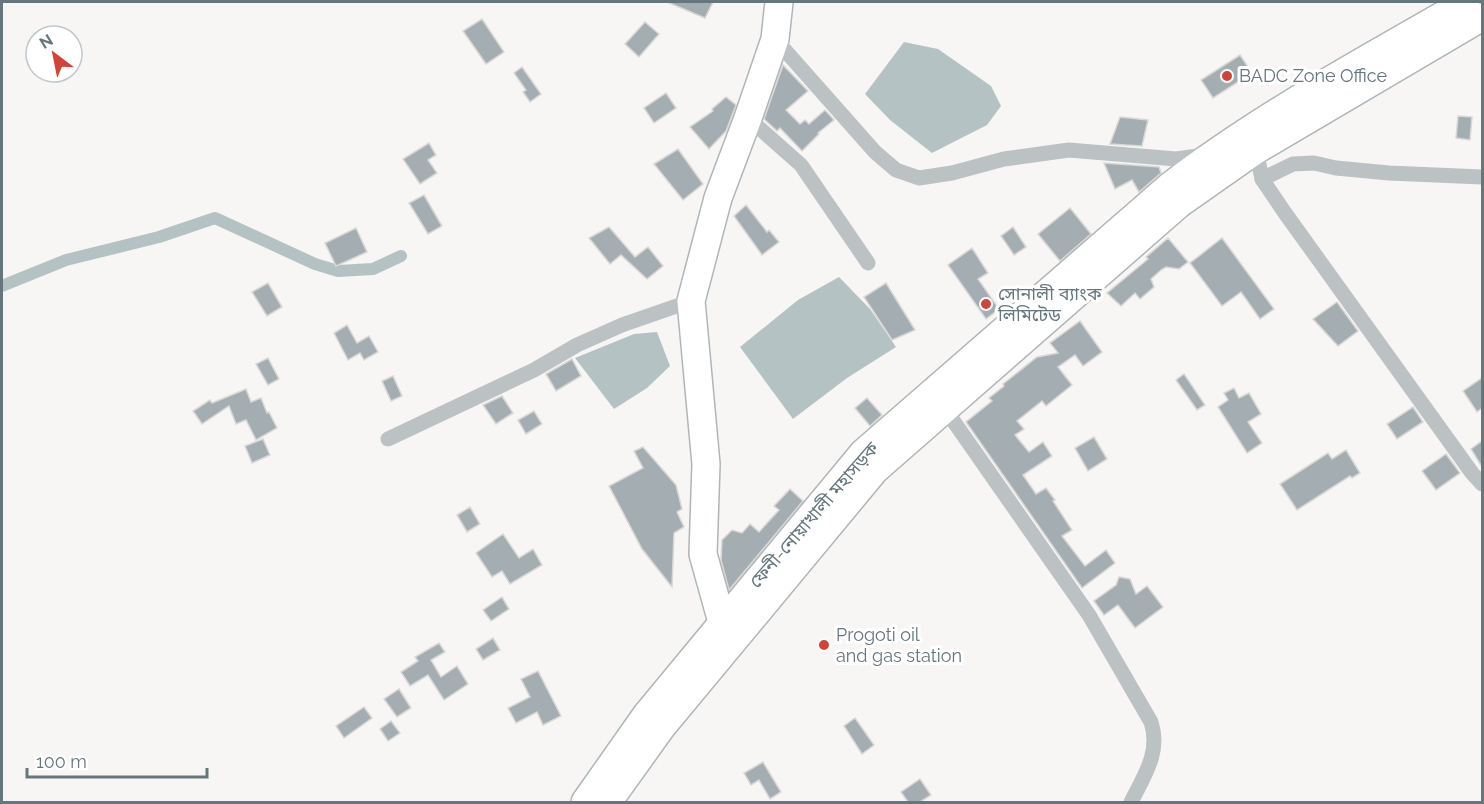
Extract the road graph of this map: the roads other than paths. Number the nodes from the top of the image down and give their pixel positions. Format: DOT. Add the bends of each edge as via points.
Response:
graph roads {
  1 [pos="778,2"];
  2 [pos="1466,2"];
  3 [pos="1482,16"];
  4 [pos="775,39"];
  5 [pos="748,118"];
  6 [pos="1256,150"];
  7 [pos="1210,154"];
  8 [pos="1482,177"];
  9 [pos="1262,179"];
  10 [pos="868,263"];
  11 [pos="691,301"];
  12 [pos="945,409"];
  13 [pos="388,439"];
  14 [pos="1482,484"];
  15 [pos="722,622"];
  16 [pos="725,651"];
  17 [pos="585,802"];
  18 [pos="608,802"];
  19 [pos="1131,802"];
  1 -- 4 [label="highway"];
  2 -- 7 [label="highway, ফেনী-নোয়াখালী মহাসড়ক"];
  3 -- 6 [label="highway, ফেনী-নোয়াখালী মহাসড়ক"];
  4 -- 5 [label="highway"];
  4 -- 7 [label="street" via="875,152 896,170 919,178 1004,159 1070,150 1176,159"];
  5 -- 10 [label="street" via="801,165"];
  5 -- 11 [label="highway" via="718,198"];
  6 -- 7 [label="street"];
  6 -- 9 [label="street"];
  6 -- 12 [label="highway, ফেনী-নোয়াখালী মহাসড়ক" via="1179,204"];
  7 -- 15 [label="highway, ফেনী-নোয়াখালী মহাসড়ক" via="863,453"];
  8 -- 9 [label="street" via="1389,173 1314,163 1293,164"];
  9 -- 14 [label="street"];
  11 -- 13 [label="street" via="586,341"];
  11 -- 15 [label="highway" via="706,464 703,554"];
  12 -- 16 [label="highway, ফেনী-নোয়াখালী মহাসড়ক" via="875,470"];
  12 -- 19 [label="street" via="1089,615 1151,722 1155,735 1151,762"];
  15 -- 16 [label="highway"];
  15 -- 17 [label="highway, ফেনী-নোয়াখালী মহাসড়ক" via="647,714"];
  16 -- 18 [label="highway, ফেনী-নোয়াখালী মহাসড়ক" via="661,728"];
}
